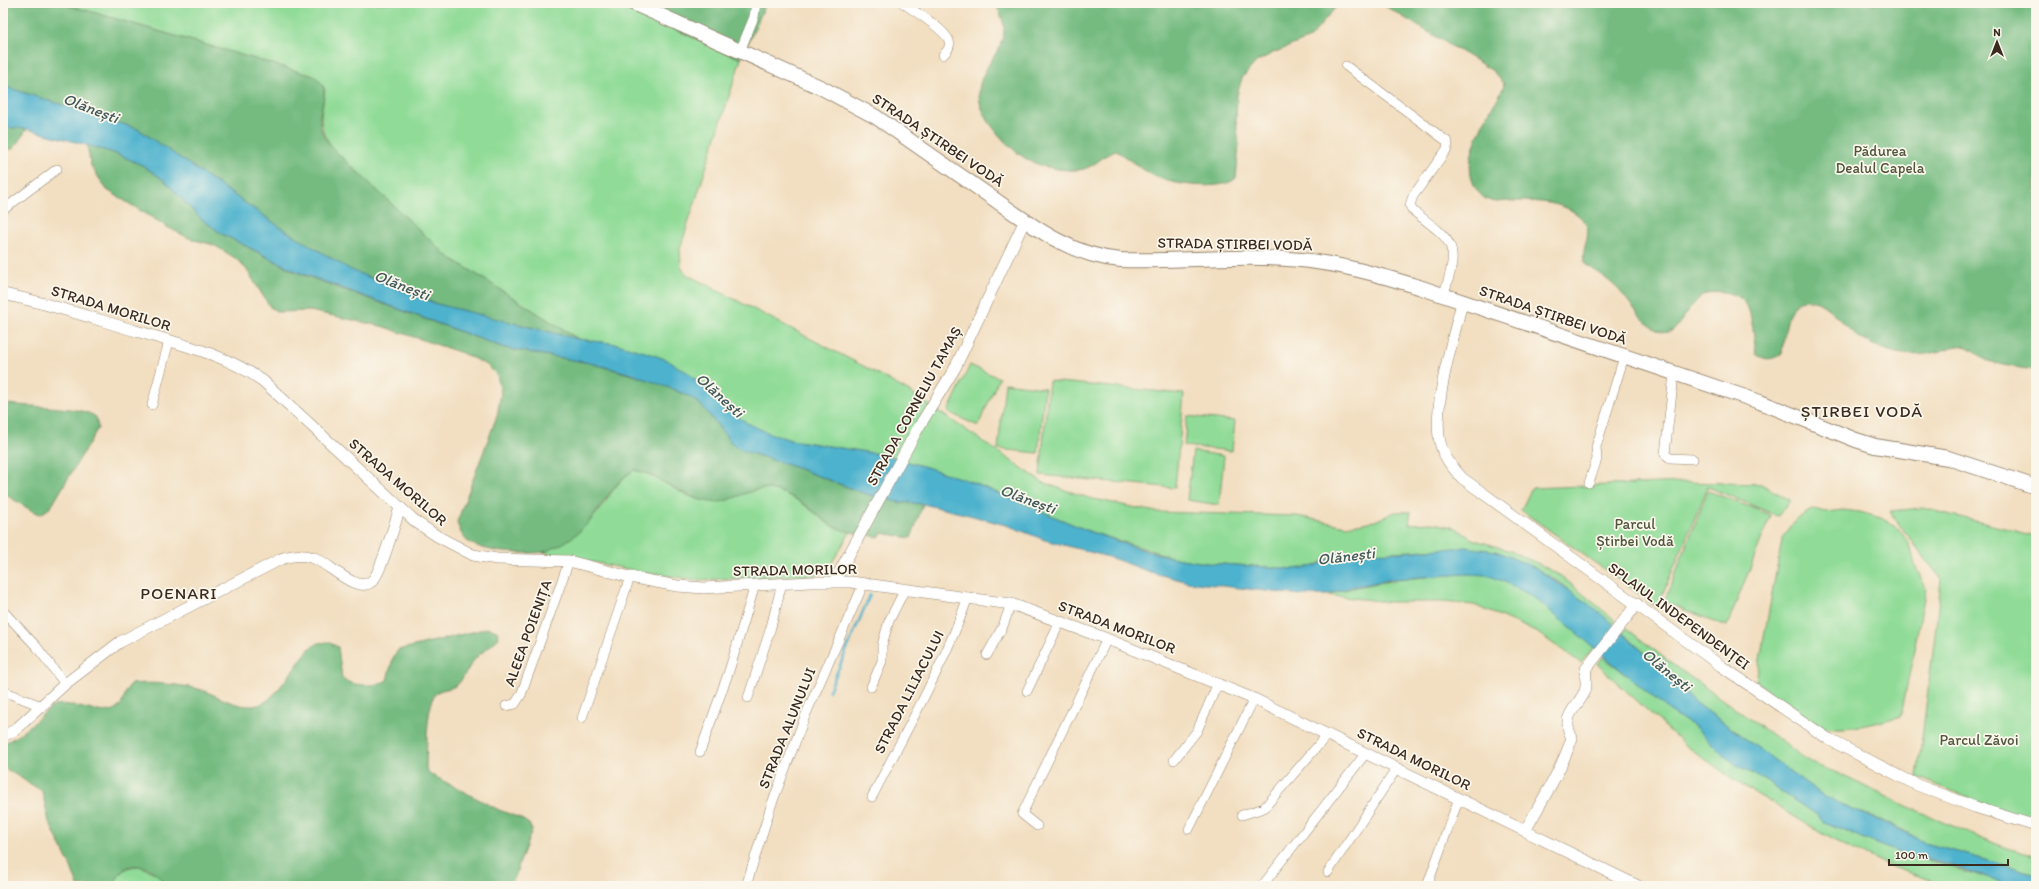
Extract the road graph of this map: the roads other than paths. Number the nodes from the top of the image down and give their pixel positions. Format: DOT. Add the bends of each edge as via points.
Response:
graph roads {
  1 [pos="633,3"];
  2 [pos="756,3"];
  3 [pos="903,3"];
  4 [pos="740,51"];
  5 [pos="944,55"];
  6 [pos="1346,66"];
  7 [pos="57,169"];
  8 [pos="3,210"];
  9 [pos="1025,220"];
  10 [pos="3,294"];
  11 [pos="1443,296"];
  12 [pos="1462,303"];
  13 [pos="169,341"];
  14 [pos="1624,357"];
  15 [pos="1674,374"];
  16 [pos="152,405"];
  17 [pos="1693,459"];
  18 [pos="1589,483"];
  19 [pos="2036,487"];
  20 [pos="400,508"];
  21 [pos="569,561"];
  22 [pos="630,577"];
  23 [pos="834,582"];
  24 [pos="782,583"];
  25 [pos="864,583"];
  26 [pos="755,584"];
  27 [pos="905,589"];
  28 [pos="968,597"];
  29 [pos="1012,604"];
  30 [pos="1636,604"];
  31 [pos="3,611"];
  32 [pos="1060,622"];
  33 [pos="1107,639"];
  34 [pos="987,655"];
  35 [pos="1218,683"];
  36 [pos="65,684"];
  37 [pos="871,687"];
  38 [pos="3,691"];
  39 [pos="1027,691"];
  40 [pos="748,698"];
  41 [pos="1254,699"];
  42 [pos="41,706"];
  43 [pos="506,706"];
  44 [pos="582,718"];
  45 [pos="1328,734"];
  46 [pos="3,736"];
  47 [pos="700,752"];
  48 [pos="1366,753"];
  49 [pos="1174,760"];
  50 [pos="1397,768"];
  51 [pos="872,797"];
  52 [pos="1459,798"];
  53 [pos="1242,815"];
  54 [pos="1037,826"];
  55 [pos="2036,826"];
  56 [pos="1189,830"];
  57 [pos="1525,830"];
  58 [pos="1328,872"];
  59 [pos="746,886"];
  60 [pos="1262,886"];
  61 [pos="1428,886"];
  62 [pos="1638,886"];
  1 -- 4 [label="main road, STRADA ȘTIRBEI VODĂ"];
  2 -- 4 [label="street" via="754,16"];
  3 -- 5 [label="street" via="945,33 950,42"];
  4 -- 9 [label="main road, STRADA ȘTIRBEI VODĂ" via="852,103 876,117"];
  6 -- 11 [label="street" via="1448,142 1447,149 1412,196 1410,205 1412,210 1438,230 1453,252 1452,268"];
  7 -- 8 [label="street"];
  9 -- 11 [label="main road, STRADA ȘTIRBEI VODĂ" via="1066,246 1109,259 1270,258 1314,261 1391,279"];
  9 -- 23 [label="street, STRADA CORNELIU TAMAȘ" via="955,368 917,430"];
  10 -- 13 [label="street, STRADA MORILOR"];
  11 -- 12 [label="main road, STRADA ȘTIRBEI VODĂ"];
  12 -- 14 [label="main road, STRADA ȘTIRBEI VODĂ"];
  12 -- 30 [label="street, SPLAIUL INDEPENDENȚEI" via="1438,415 1440,443 1447,461 1473,486"];
  13 -- 16 [label="street"];
  13 -- 20 [label="street, STRADA MORILOR" via="236,364 263,381"];
  14 -- 15 [label="main road, STRADA ȘTIRBEI VODĂ"];
  14 -- 18 [label="street" via="1596,447 1596,459"];
  15 -- 17 [label="street" via="1666,454 1670,458"];
  15 -- 19 [label="main road, STRADA ȘTIRBEI VODĂ" via="1767,405 1875,446 1948,458"];
  20 -- 21 [label="street, STRADA MORILOR" via="437,536 473,555 497,559"];
  20 -- 36 [label="street" via="379,568 373,580 366,584 355,584 315,559 292,555 138,631"];
  21 -- 22 [label="street, STRADA MORILOR"];
  21 -- 43 [label="street, ALEEA POIENIȚA" via="521,695 515,704"];
  22 -- 26 [label="street, STRADA MORILOR" via="704,588"];
  22 -- 44 [label="street"];
  23 -- 24 [label="street, STRADA MORILOR"];
  23 -- 25 [label="street, STRADA MORILOR"];
  24 -- 26 [label="street, STRADA MORILOR"];
  24 -- 40 [label="street"];
  25 -- 27 [label="street, STRADA MORILOR"];
  25 -- 59 [label="street, STRADA ALUNULUI" via="793,749 771,806"];
  26 -- 47 [label="street" via="729,671"];
  27 -- 28 [label="street, STRADA MORILOR"];
  27 -- 37 [label="street" via="889,621 882,645 882,661"];
  28 -- 29 [label="street, STRADA MORILOR"];
  28 -- 51 [label="street, STRADA LILIACULUI" via="938,667"];
  29 -- 32 [label="street, STRADA MORILOR"];
  29 -- 34 [label="street"];
  30 -- 55 [label="street, SPLAIUL INDEPENDENȚEI" via="1759,693 1830,740 1917,785"];
  30 -- 57 [label="street" via="1586,669 1585,690 1567,719 1572,738 1568,749"];
  31 -- 36 [label="street" via="36,646"];
  32 -- 33 [label="street, STRADA MORILOR"];
  32 -- 39 [label="street"];
  33 -- 35 [label="street, STRADA MORILOR"];
  33 -- 54 [label="street" via="1022,814"];
  35 -- 41 [label="street, STRADA MORILOR"];
  35 -- 49 [label="street" via="1197,731"];
  36 -- 42 [label="street"];
  38 -- 42 [label="street"];
  41 -- 45 [label="street, STRADA MORILOR"];
  41 -- 56 [label="street"];
  42 -- 46 [label="street" via="15,730"];
  45 -- 48 [label="street, STRADA MORILOR"];
  45 -- 53 [label="street" via="1264,808"];
  48 -- 50 [label="street, STRADA MORILOR"];
  48 -- 60 [label="street"];
  50 -- 52 [label="street, STRADA MORILOR"];
  50 -- 58 [label="street"];
  52 -- 57 [label="street, STRADA MORILOR"];
  52 -- 61 [label="street"];
  57 -- 62 [label="street, STRADA MORILOR"];
}
